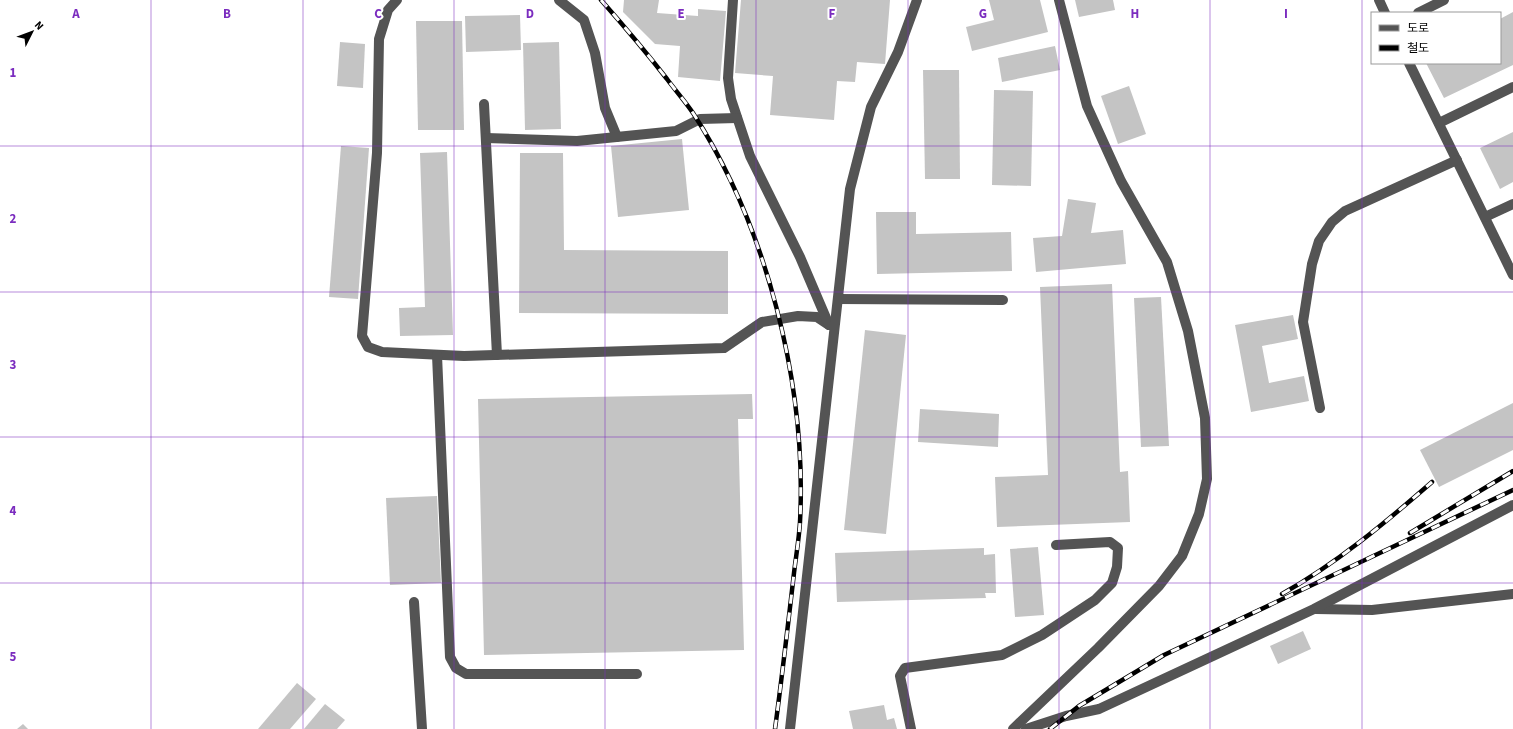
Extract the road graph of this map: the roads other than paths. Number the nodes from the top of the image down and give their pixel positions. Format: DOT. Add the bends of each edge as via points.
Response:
graph roads {
  1 [pos="397,0"];
  2 [pos="559,0"];
  3 [pos="733,0"];
  4 [pos="916,0"];
  5 [pos="1059,0"];
  6 [pos="1379,0"];
  7 [pos="1444,0"];
  8 [pos="1385,12"];
  9 [pos="1420,12"];
  10 [pos="1410,64"];
  11 [pos="1513,87"];
  12 [pos="484,104"];
  13 [pos="737,118"];
  14 [pos="1439,123"];
  15 [pos="617,137"];
  16 [pos="486,138"];
  17 [pos="1457,160"];
  18 [pos="1513,204"];
  19 [pos="1485,217"];
  20 [pos="1513,275"];
  21 [pos="838,299"];
  22 [pos="1003,300"];
  23 [pos="829,325"];
  24 [pos="834,337"];
  25 [pos="436,355"];
  26 [pos="497,355"];
  27 [pos="1320,408"];
  28 [pos="1513,504"];
  29 [pos="1056,545"];
  30 [pos="1513,594"];
  31 [pos="414,602"];
  32 [pos="1314,609"];
  33 [pos="637,674"];
  34 [pos="422,729"];
  35 [pos="790,729"];
  36 [pos="911,729"];
  37 [pos="1013,729"];
  38 [pos="1026,729"];
  1 -- 25 [label="street" via="388,10 379,39 377,153 362,336 368,347 382,352"];
  2 -- 15 [label="street" via="584,20 595,53 605,108"];
  3 -- 13 [label="street" via="728,78"];
  4 -- 21 [label="street" via="898,52 871,107 850,189"];
  5 -- 37 [label="street" via="1087,106 1121,181 1167,262 1188,331 1205,418 1207,479 1199,514 1182,556 1159,586"];
  6 -- 8 [label="street"];
  7 -- 9 [label="street"];
  10 -- 14 [label="street"];
  11 -- 14 [label="street"];
  12 -- 16 [label="street"];
  13 -- 15 [label="street" via="700,119 676,131"];
  13 -- 23 [label="street" via="750,156 800,257"];
  14 -- 17 [label="street"];
  15 -- 16 [label="street" via="577,141"];
  16 -- 26 [label="street"];
  17 -- 19 [label="street"];
  17 -- 27 [label="street" via="1345,211 1332,222 1319,241 1312,264 1303,322"];
  18 -- 19 [label="street"];
  19 -- 20 [label="street"];
  21 -- 22 [label="street"];
  21 -- 24 [label="street"];
  23 -- 24 [label="street"];
  23 -- 26 [label="street" via="817,317 798,316 762,322 724,348"];
  24 -- 35 [label="street"];
  25 -- 26 [label="street"];
  25 -- 33 [label="street" via="450,657 456,668 466,674"];
  28 -- 32 [label="street"];
  29 -- 36 [label="street" via="1110,542 1118,548 1117,567 1112,583 1095,600 1042,635 1002,655 905,668 900,676"];
  30 -- 32 [label="street" via="1372,610"];
  31 -- 34 [label="street"];
  32 -- 38 [label="street" via="1099,709"];
}
